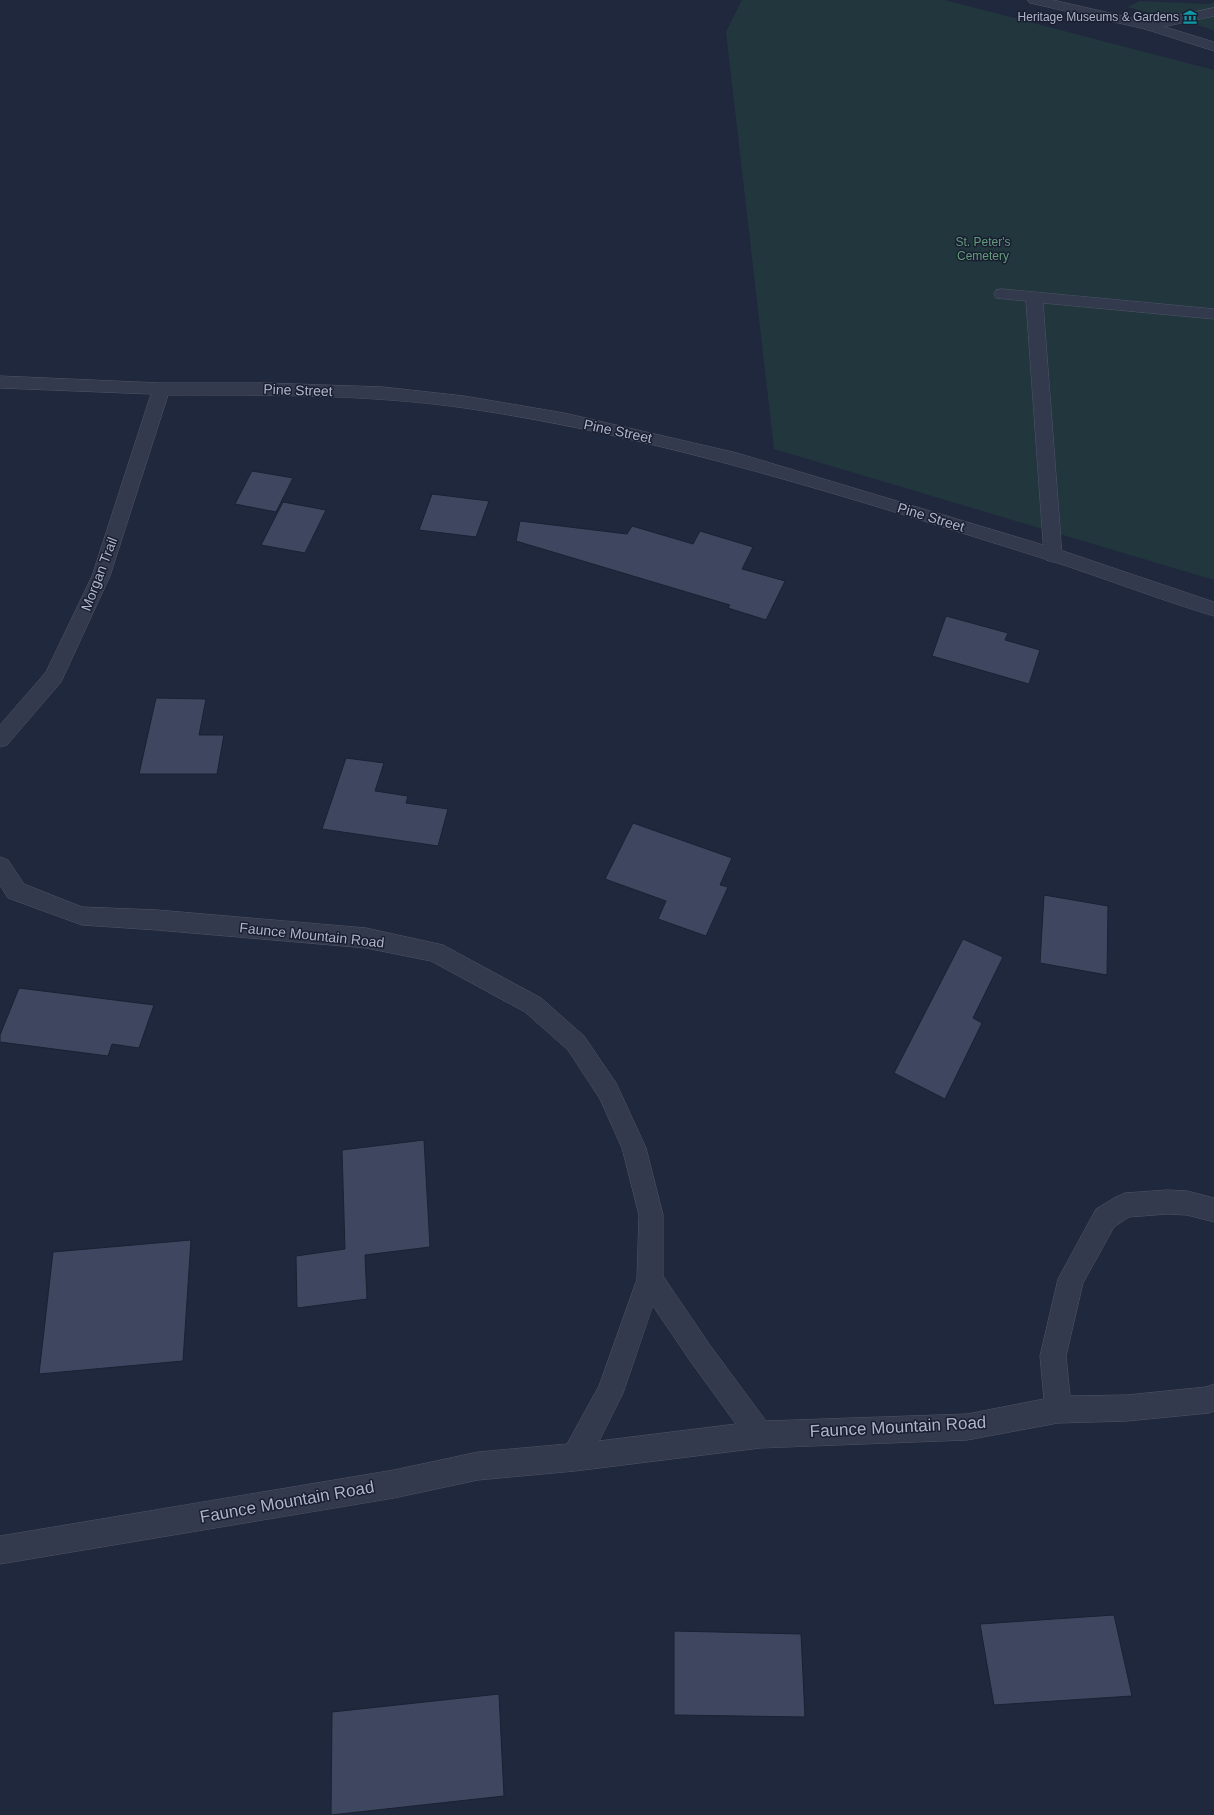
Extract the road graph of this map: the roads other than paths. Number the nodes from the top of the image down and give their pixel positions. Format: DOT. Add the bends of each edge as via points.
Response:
graph roads {
  1 [pos="1035,0"];
  2 [pos="1214,12"];
  3 [pos="1149,26"];
  4 [pos="1214,47"];
  5 [pos="1002,294"];
  6 [pos="1034,297"];
  7 [pos="1214,314"];
  8 [pos="0,382"];
  9 [pos="161,389"];
  10 [pos="1052,555"];
  11 [pos="1214,609"];
  12 [pos="0,740"];
  13 [pos="0,866"];
  14 [pos="1214,1210"];
  15 [pos="650,1279"];
  16 [pos="1214,1397"];
  17 [pos="1058,1410"];
  18 [pos="760,1435"];
  19 [pos="575,1457"];
  20 [pos="0,1550"];
  1 -- 3 [label="street"];
  2 -- 3 [label="street"];
  3 -- 4 [label="street"];
  5 -- 6 [label="street"];
  6 -- 7 [label="street"];
  6 -- 10 [label="street"];
  8 -- 9 [label="street, Pine Street"];
  9 -- 10 [label="street, Pine Street" via="383,393 464,402 564,419 707,450"];
  9 -- 12 [label="street, Morgan Trail" via="101,576 54,677"];
  10 -- 11 [label="street, Pine Street"];
  13 -- 15 [label="street, Faunce Mountain Road" via="16,891 82,916 366,938 435,952 533,1004 576,1043 608,1091 634,1148 651,1215"];
  14 -- 17 [label="street" via="1187,1203 1125,1205 1105,1218 1071,1279 1053,1356"];
  15 -- 18 [label="street"];
  15 -- 19 [label="street, Faunce Mountain Road" via="610,1393"];
  16 -- 17 [label="street, Faunce Mountain Road" via="1210,1400 1127,1408"];
  17 -- 18 [label="street, Faunce Mountain Road" via="967,1426"];
  18 -- 19 [label="street, Faunce Mountain Road"];
  19 -- 20 [label="street, Faunce Mountain Road" via="478,1466 394,1484"];
}
